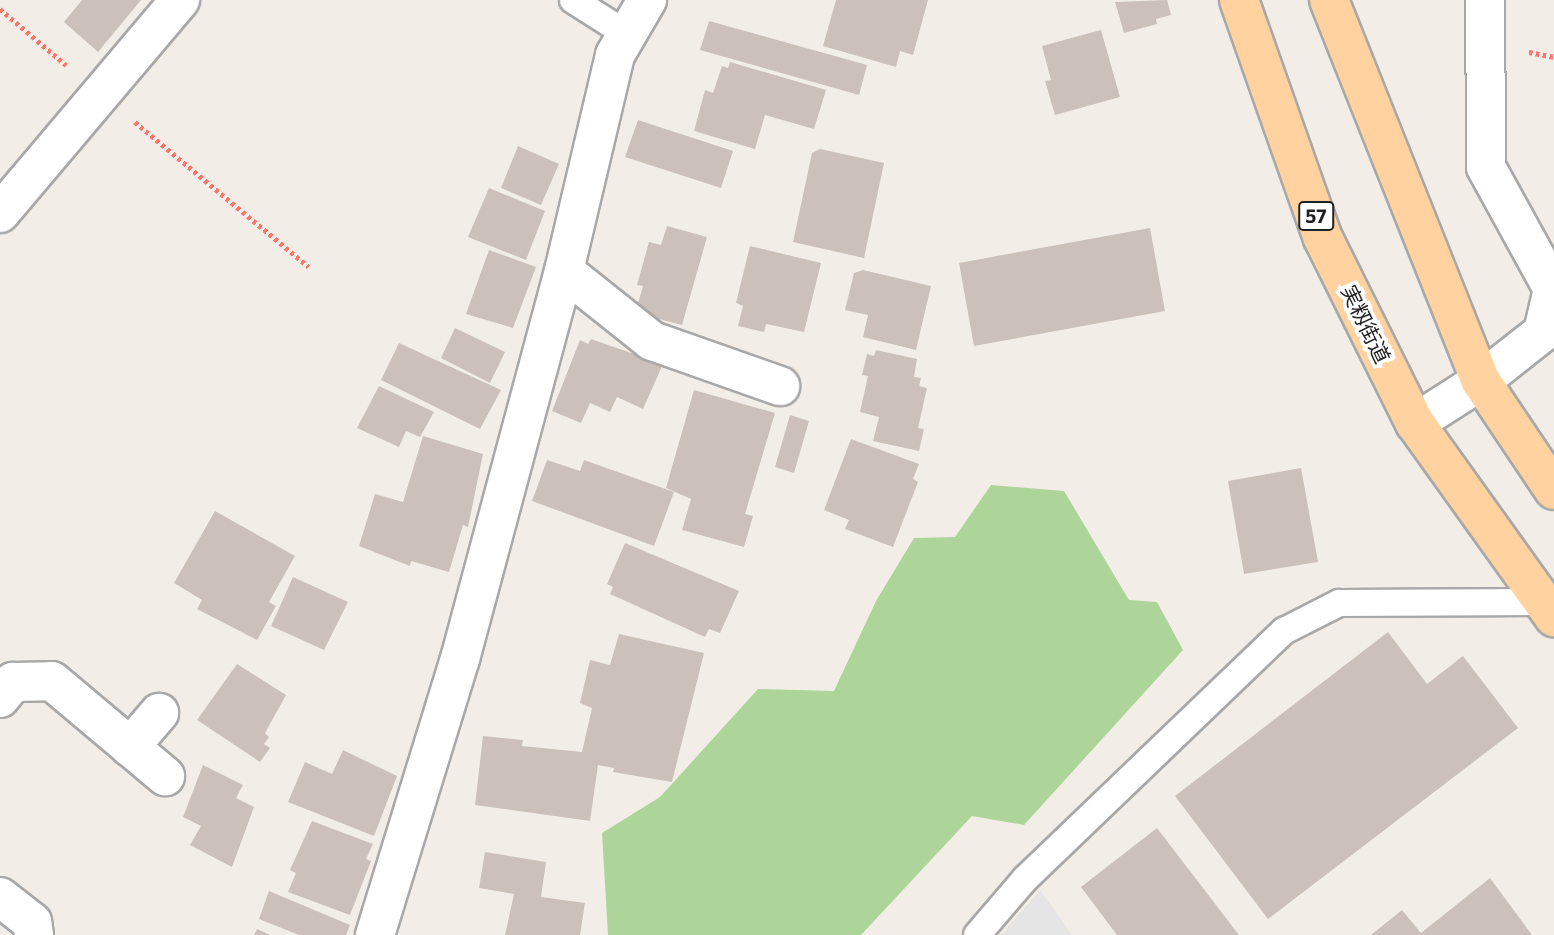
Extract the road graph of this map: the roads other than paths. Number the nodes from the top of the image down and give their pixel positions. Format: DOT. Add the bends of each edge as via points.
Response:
graph roads {
  1 [pos="180,0"];
  2 [pos="573,0"];
  3 [pos="647,0"];
  4 [pos="1239,0"];
  5 [pos="1329,0"];
  6 [pos="1485,0"];
  7 [pos="625,33"];
  8 [pos="0,213"];
  9 [pos="564,271"];
  10 [pos="1481,381"];
  11 [pos="780,386"];
  12 [pos="1415,423"];
  13 [pos="1554,490"];
  14 [pos="1547,610"];
  15 [pos="0,698"];
  16 [pos="159,713"];
  17 [pos="130,747"];
  18 [pos="164,776"];
  19 [pos="0,897"];
  20 [pos="34,935"];
  21 [pos="374,935"];
  22 [pos="977,935"];
  1 -- 8 [label="street"];
  2 -- 7 [label="lane"];
  3 -- 7 [label="street"];
  4 -- 12 [label="main road, 実籾街道 / 57" via="1323,238"];
  5 -- 10 [label="main road"];
  6 -- 10 [label="street" via="1486,167 1553,289 1544,332"];
  7 -- 9 [label="street" via="615,55"];
  9 -- 11 [label="street" via="652,341"];
  9 -- 21 [label="street" via="460,659"];
  10 -- 12 [label="street"];
  10 -- 13 [label="main road"];
  12 -- 14 [label="main road, 実籾街道 / 57"];
  14 -- 22 [label="lane" via="1339,603 1284,631 1025,879"];
  15 -- 17 [label="street" via="13,682 52,681"];
  16 -- 17 [label="street"];
  17 -- 18 [label="street"];
  19 -- 20 [label="street" via="32,922"];
}
